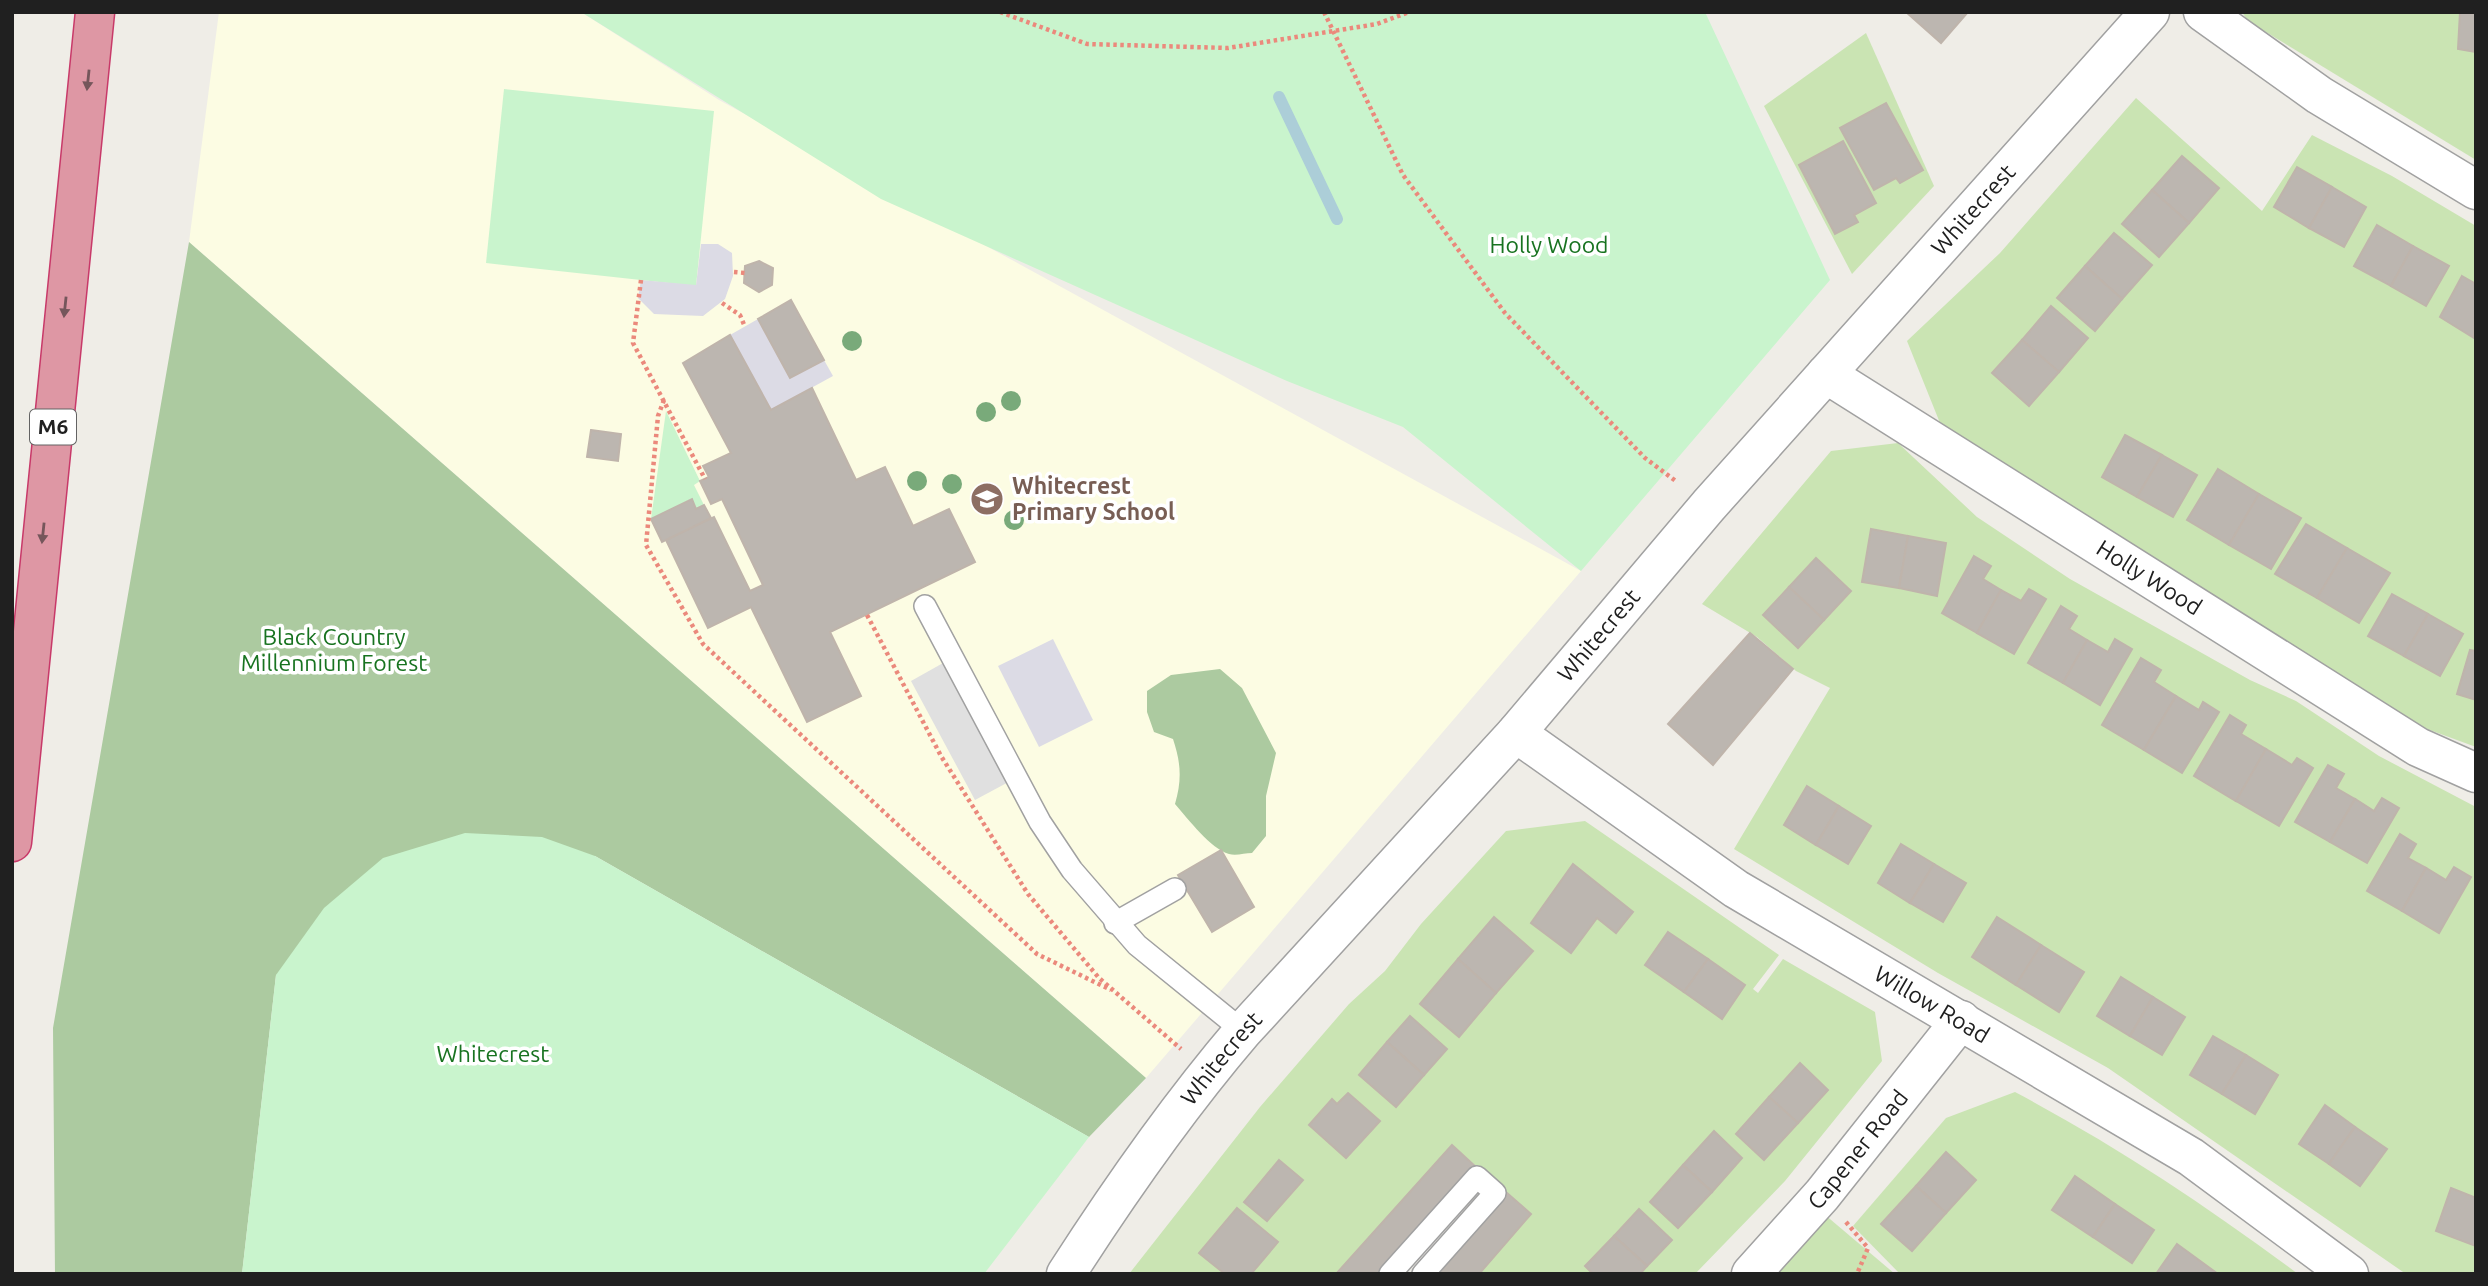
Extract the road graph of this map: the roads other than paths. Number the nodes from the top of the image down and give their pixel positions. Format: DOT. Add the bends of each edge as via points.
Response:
graph roads {
  1 [pos="95,12"];
  2 [pos="2150,12"];
  3 [pos="2203,12"];
  4 [pos="2476,190"];
  5 [pos="1826,374"];
  6 [pos="925,606"];
  7 [pos="1516,733"];
  8 [pos="2476,774"];
  9 [pos="12,842"];
  10 [pos="1175,889"];
  11 [pos="1115,923"];
  12 [pos="1961,1020"];
  13 [pos="1243,1031"];
  14 [pos="1066,1274"];
  15 [pos="1390,1274"];
  16 [pos="1423,1274"];
  17 [pos="1751,1274"];
  18 [pos="2349,1274"];
  1 -- 9 [label="highway, M6, one-way"];
  2 -- 5 [label="street, Whitecrest"];
  3 -- 4 [label="street" via="2319,94"];
  5 -- 7 [label="street, Whitecrest"];
  5 -- 8 [label="street, Holly Wood" via="2418,747"];
  6 -- 11 [label="lane" via="1040,822"];
  7 -- 12 [label="street, Willow Road" via="1736,890"];
  7 -- 13 [label="street, Whitecrest"];
  10 -- 11 [label="lane"];
  11 -- 13 [label="lane"];
  12 -- 17 [label="street, Capener Road" via="1822,1195"];
  12 -- 18 [label="street, Willow Road" via="2191,1157"];
  13 -- 14 [label="street, Whitecrest" via="1107,1210"];
  15 -- 16 [label="lane" via="1477,1177 1495,1193"];
}
